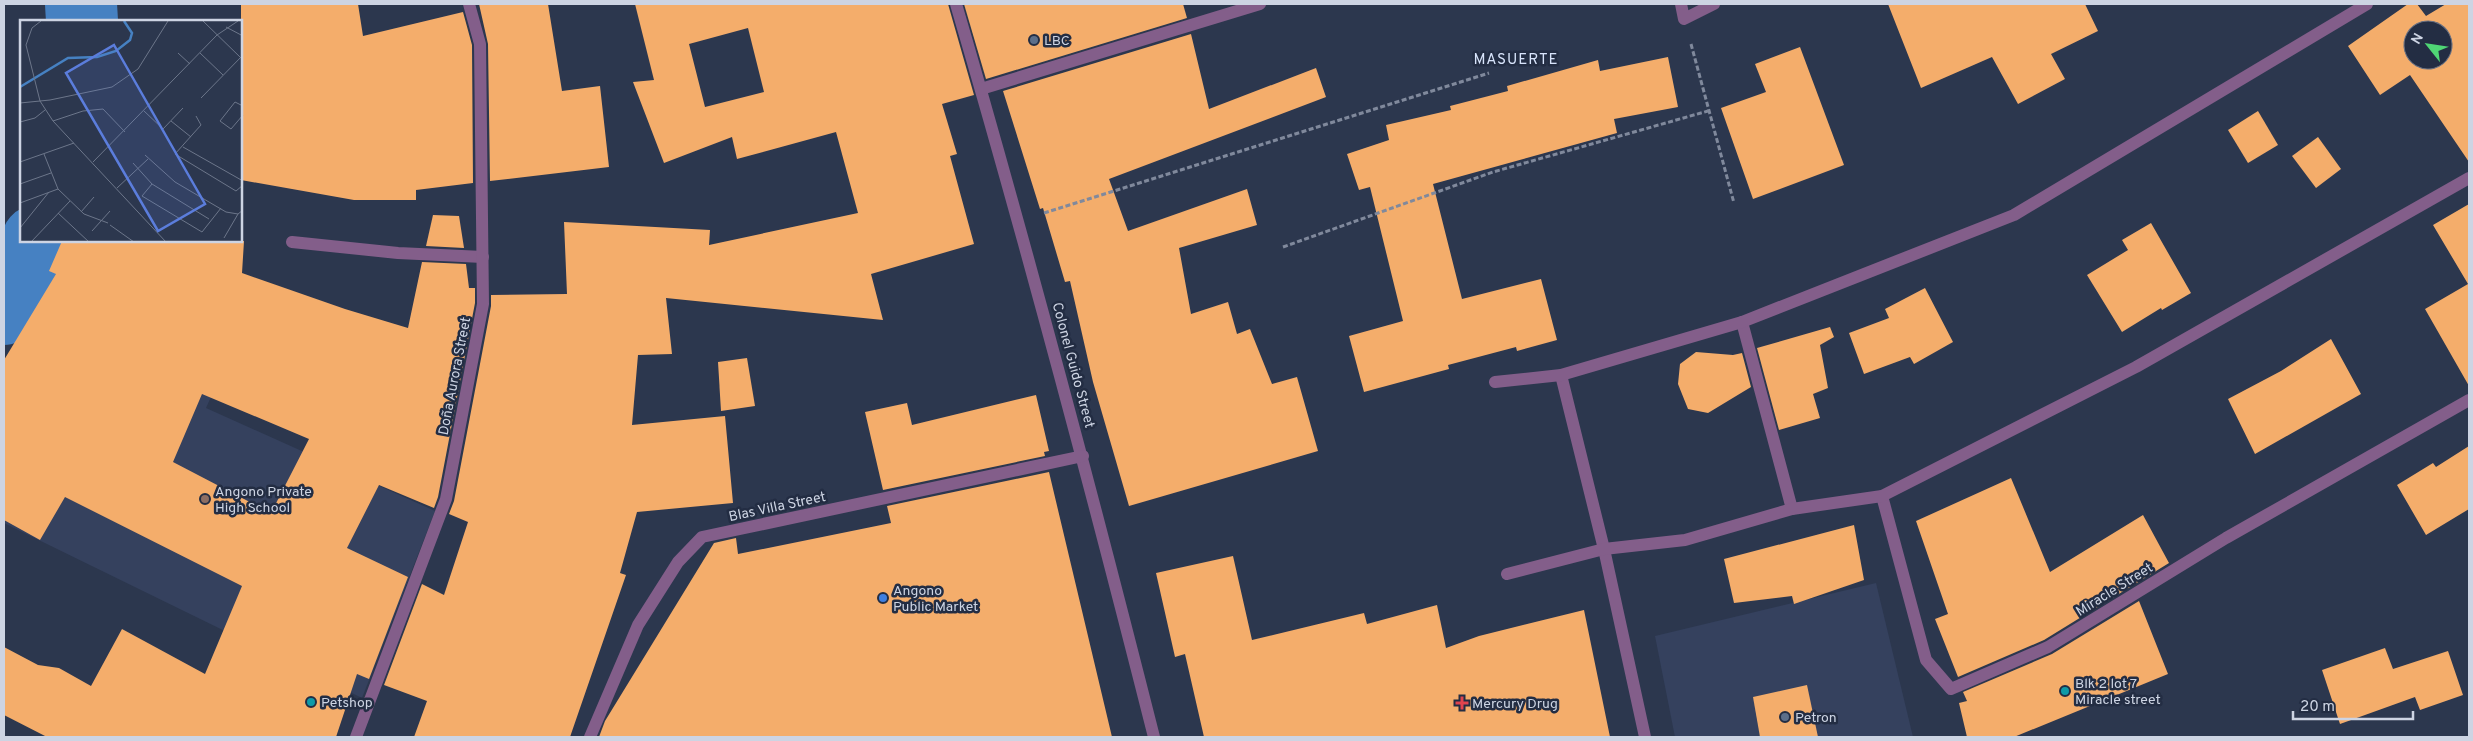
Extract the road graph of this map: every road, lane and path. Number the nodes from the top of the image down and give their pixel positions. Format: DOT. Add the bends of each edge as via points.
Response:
graph roads {
  1 [pos="469,4"];
  2 [pos="956,4"];
  3 [pos="1260,4"];
  4 [pos="1681,4"];
  5 [pos="1714,4"];
  6 [pos="2366,4"];
  7 [pos="1684,19"];
  8 [pos="1489,73"];
  9 [pos="981,89"];
  10 [pos="1708,111"];
  11 [pos="2469,178"];
  12 [pos="1734,203"];
  13 [pos="1019,221"];
  14 [pos="292,242"];
  15 [pos="1283,247"];
  16 [pos="483,257"];
  17 [pos="1742,322"];
  18 [pos="1561,375"];
  19 [pos="1495,382"];
  20 [pos="2469,400"];
  21 [pos="1083,456"];
  22 [pos="1882,496"];
  23 [pos="1792,509"];
  24 [pos="1604,548"];
  25 [pos="1507,574"];
  26 [pos="356,737"];
  27 [pos="590,737"];
  28 [pos="1154,737"];
  29 [pos="1645,737"];
  1 -- 16 [label="street, Doña Aurora Street" via="480,44"];
  2 -- 9 [label="street, Colonel Guido Street"];
  3 -- 9 [label="street"];
  4 -- 7 [label="street"];
  5 -- 7 [label="street"];
  6 -- 17 [label="street" via="2014,215"];
  7 -- 10 [label="path"];
  8 -- 13 [label="path"];
  9 -- 13 [label="street, Colonel Guido Street"];
  10 -- 12 [label="path"];
  10 -- 15 [label="path" via="1493,172"];
  11 -- 22 [label="street" via="2136,367"];
  13 -- 21 [label="street, Colonel Guido Street"];
  14 -- 16 [label="street" via="398,253"];
  16 -- 26 [label="street, Doña Aurora Street" via="483,304 446,499"];
  17 -- 18 [label="street"];
  17 -- 23 [label="street"];
  18 -- 19 [label="street"];
  18 -- 24 [label="street"];
  20 -- 22 [label="street, Miracle Street" via="2226,538 2048,647 1951,689 1926,660"];
  21 -- 27 [label="street, Blas Villa Street" via="702,537 678,562 638,626"];
  21 -- 28 [label="street, Colonel Guido Street"];
  22 -- 23 [label="street"];
  23 -- 24 [label="street" via="1685,540"];
  24 -- 25 [label="street"];
  24 -- 29 [label="street"];
}
